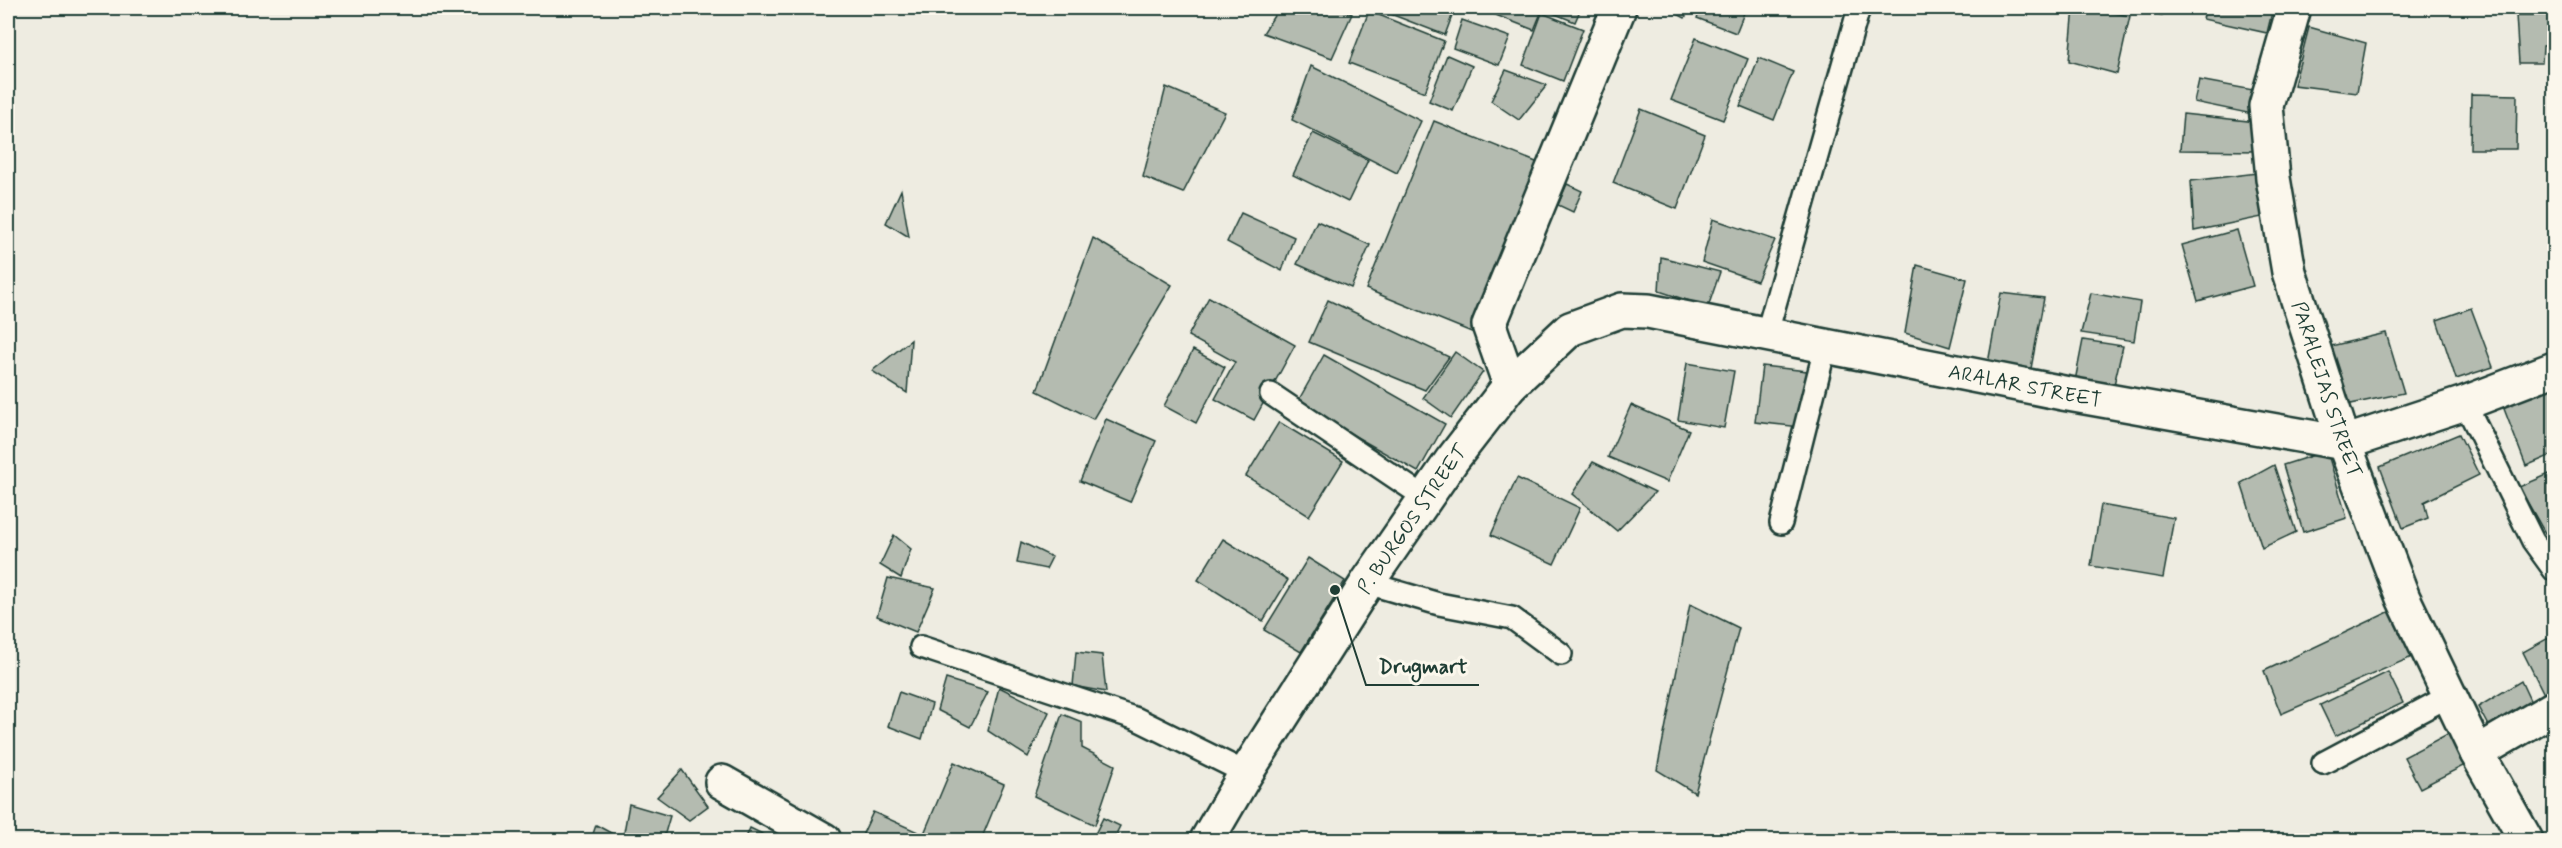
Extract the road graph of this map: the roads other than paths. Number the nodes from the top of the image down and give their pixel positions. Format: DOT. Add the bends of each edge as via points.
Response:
graph roads {
  1 [pos="1619,8"];
  2 [pos="1859,8"];
  3 [pos="2294,8"];
  4 [pos="1766,336"];
  5 [pos="1826,348"];
  6 [pos="2554,369"];
  7 [pos="1510,385"];
  8 [pos="1271,394"];
  9 [pos="2465,403"];
  10 [pos="2344,443"];
  11 [pos="1427,499"];
  12 [pos="1781,523"];
  13 [pos="2554,570"];
  14 [pos="1367,583"];
  15 [pos="921,647"];
  16 [pos="1562,654"];
  17 [pos="2449,696"];
  18 [pos="2554,708"];
  19 [pos="2476,753"];
  20 [pos="2323,763"];
  21 [pos="1246,773"];
  22 [pos="722,782"];
  23 [pos="824,840"];
  24 [pos="1207,840"];
  25 [pos="2526,840"];
  1 -- 7 [label="street" via="1489,325"];
  2 -- 4 [label="lane"];
  3 -- 10 [label="street, PARALEJAS STREET" via="2266,106 2273,178 2289,272"];
  4 -- 5 [label="street, ARALAR STREET"];
  4 -- 7 [label="street, ARALAR STREET" via="1648,311 1622,310 1570,329"];
  5 -- 10 [label="street, ARALAR STREET"];
  5 -- 12 [label="lane"];
  6 -- 9 [label="street, ARALAR STREET"];
  7 -- 11 [label="street, P. BURGOS STREET"];
  8 -- 11 [label="lane"];
  9 -- 10 [label="street, ARALAR STREET"];
  9 -- 13 [label="lane" via="2533,541"];
  10 -- 17 [label="street, PARALEJAS STREET" via="2403,598"];
  11 -- 14 [label="street, P. BURGOS STREET"];
  14 -- 16 [label="lane" via="1439,604 1512,618"];
  14 -- 21 [label="street, P. BURGOS STREET"];
  15 -- 21 [label="lane" via="1137,719"];
  17 -- 19 [label="street, PARALEJAS STREET"];
  17 -- 20 [label="lane"];
  18 -- 19 [label="street"];
  19 -- 25 [label="street, PARALEJAS STREET"];
  21 -- 24 [label="street, P. BURGOS STREET"];
  22 -- 23 [label="street"];
}
